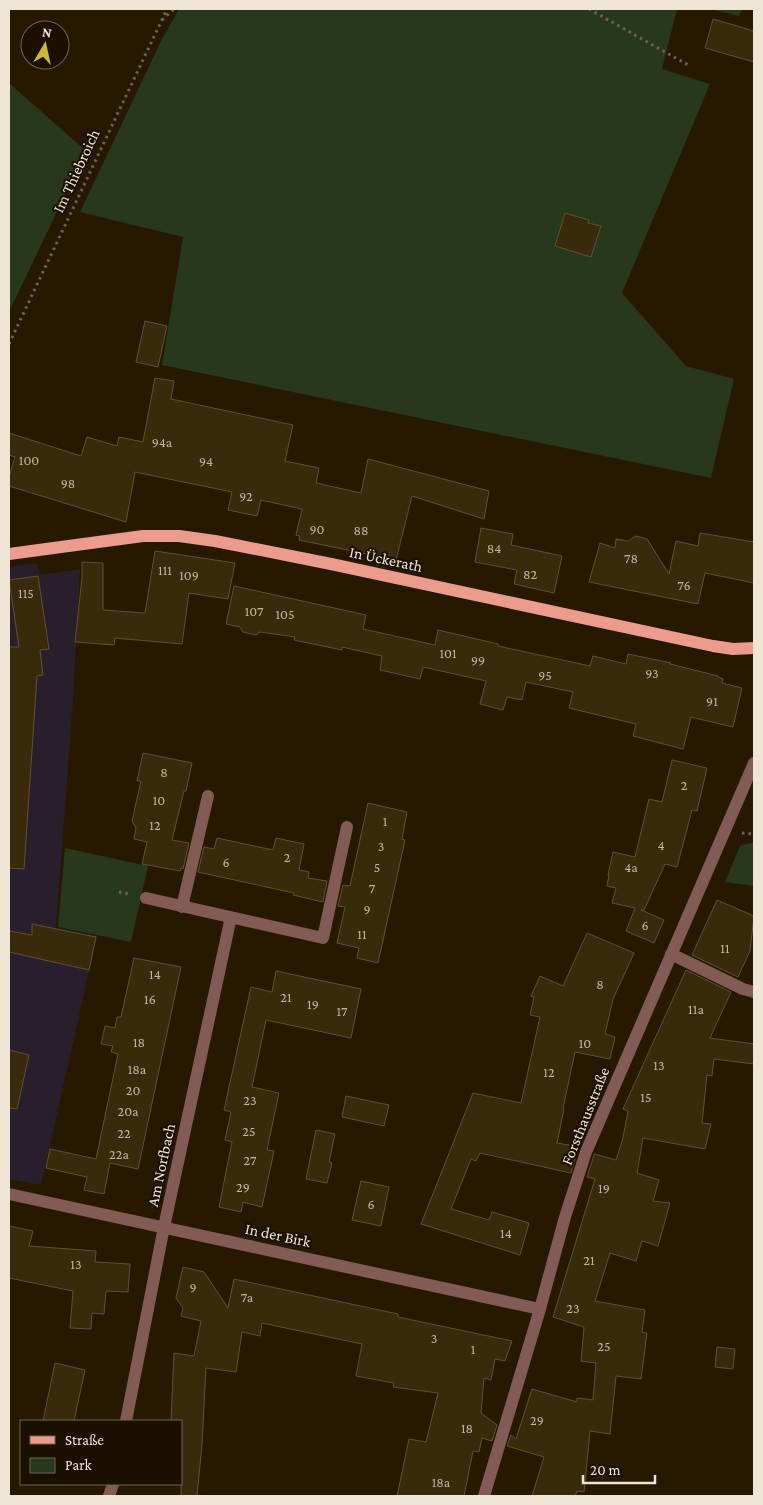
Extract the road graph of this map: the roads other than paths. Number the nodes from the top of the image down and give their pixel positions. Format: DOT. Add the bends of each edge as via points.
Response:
graph roads {
  1 [pos="9,554"];
  2 [pos="754,648"];
  3 [pos="754,763"];
  4 [pos="208,796"];
  5 [pos="347,827"];
  6 [pos="146,898"];
  7 [pos="182,907"];
  8 [pos="231,917"];
  9 [pos="671,954"];
  10 [pos="754,992"];
  11 [pos="9,1194"];
  12 [pos="164,1227"];
  13 [pos="540,1309"];
  14 [pos="126,1420"];
  15 [pos="484,1496"];
  1 -- 2 [label="main road, In Ückerath" via="143,536 178,536 331,564 713,646"];
  3 -- 9 [label="street, Forsthausstraße"];
  4 -- 7 [label="street"];
  5 -- 8 [label="street" via="323,938"];
  6 -- 7 [label="street"];
  7 -- 8 [label="street"];
  8 -- 12 [label="street, Am Norfbach"];
  9 -- 10 [label="street"];
  9 -- 13 [label="street, Forsthausstraße" via="586,1152"];
  11 -- 12 [label="street, In der Birk"];
  12 -- 13 [label="street, In der Birk"];
  12 -- 14 [label="street, Am Norfbach"];
  13 -- 15 [label="street, Forsthausstraße"];
}
